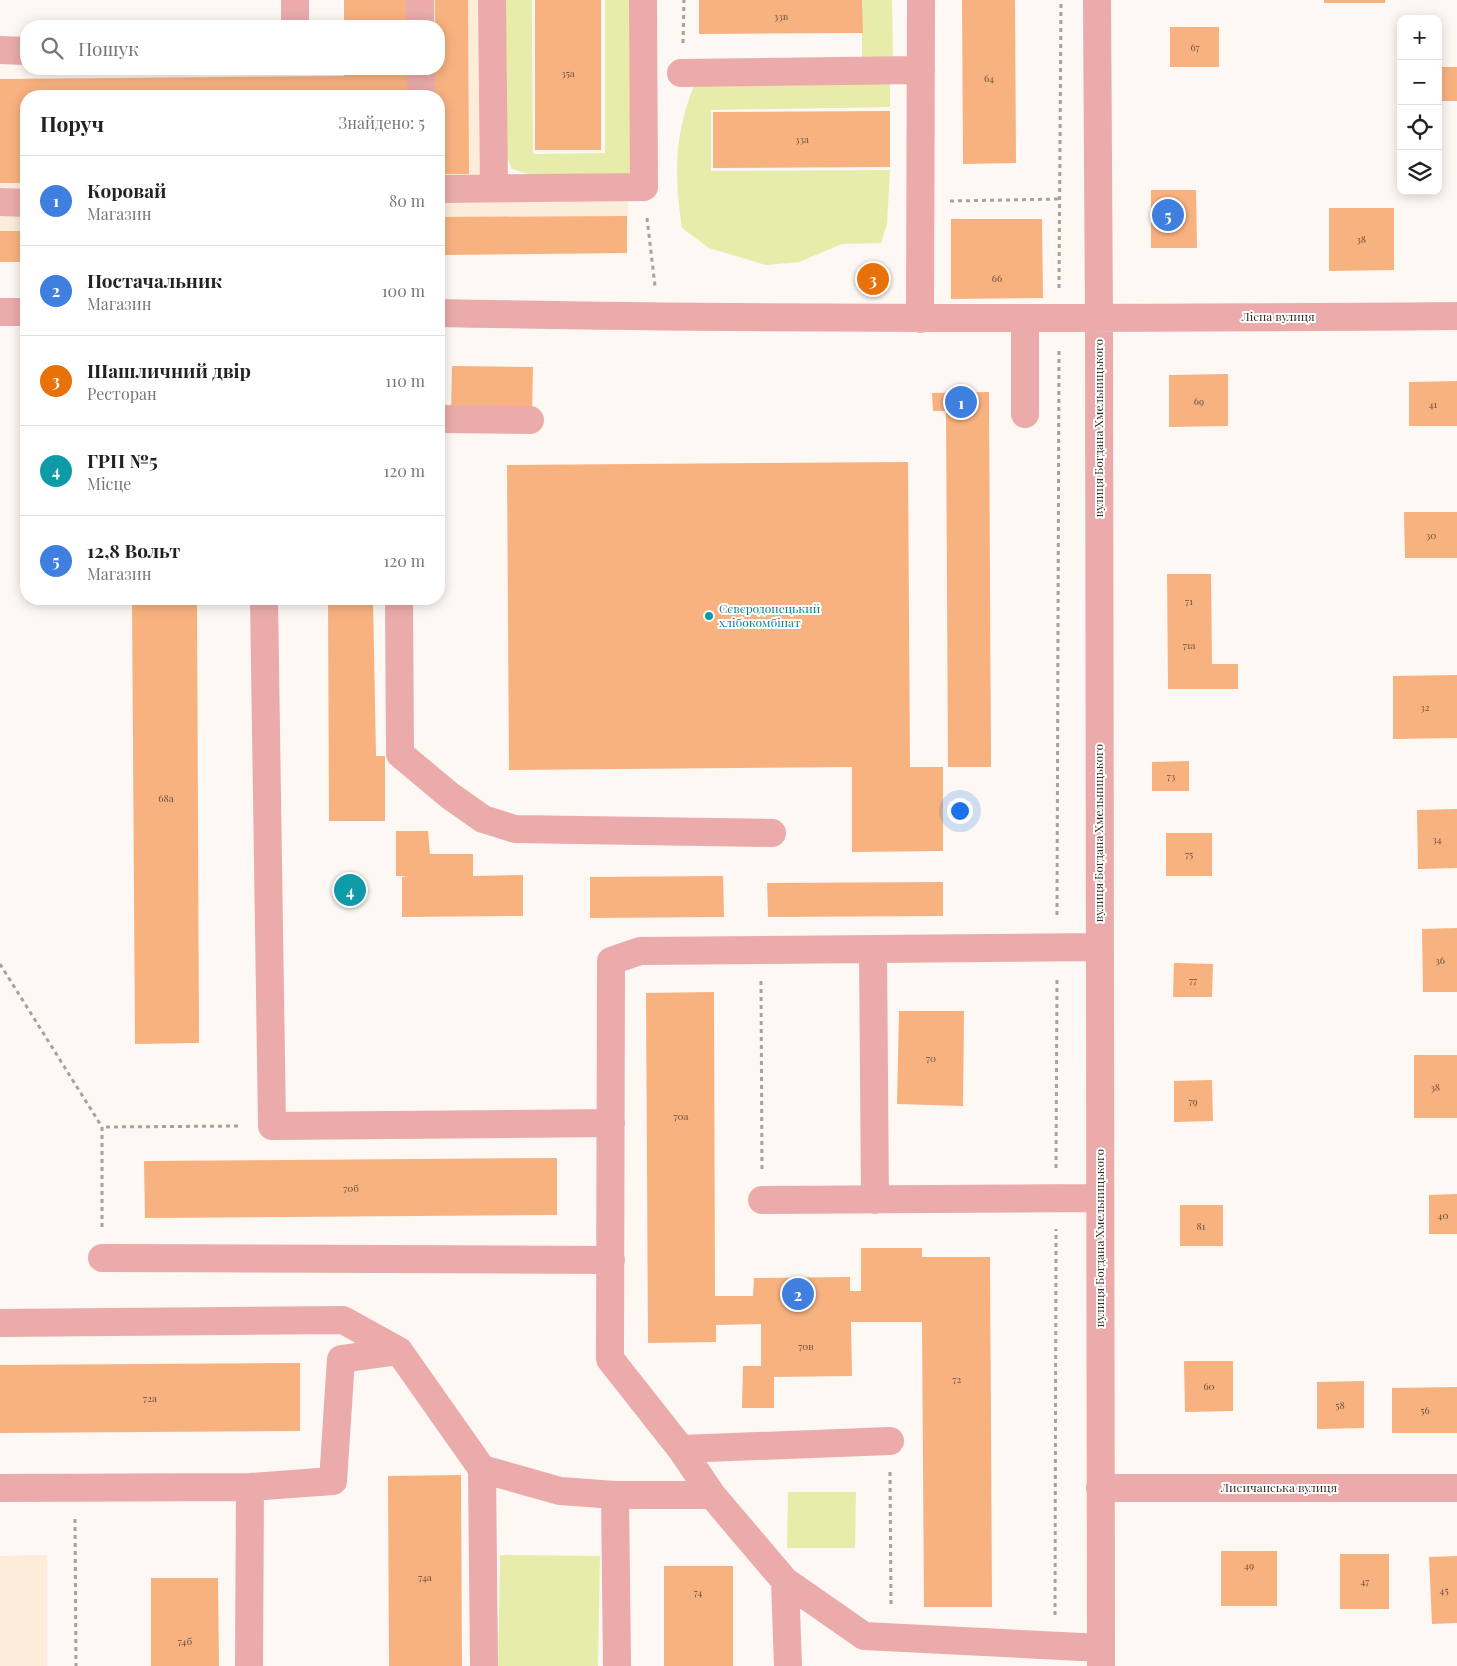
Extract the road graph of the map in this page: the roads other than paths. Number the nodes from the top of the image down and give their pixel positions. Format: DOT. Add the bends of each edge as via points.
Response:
graph roads {
  1 [pos="294,0"];
  2 [pos="420,0"];
  3 [pos="492,0"];
  4 [pos="643,0"];
  5 [pos="921,0"];
  6 [pos="1097,0"];
  7 [pos="295,20"];
  8 [pos="420,20"];
  9 [pos="0,50"];
  10 [pos="20,51"];
  11 [pos="921,70"];
  12 [pos="681,73"];
  13 [pos="421,75"];
  14 [pos="421,90"];
  15 [pos="494,188"];
  16 [pos="445,189"];
  17 [pos="0,202"];
  18 [pos="20,202"];
  19 [pos="0,312"];
  20 [pos="20,312"];
  21 [pos="445,313"];
  22 [pos="1457,316"];
  23 [pos="1025,318"];
  24 [pos="920,319"];
  25 [pos="1100,319"];
  26 [pos="1025,414"];
  27 [pos="445,420"];
  28 [pos="530,420"];
  29 [pos="264,605"];
  30 [pos="399,605"];
  31 [pos="772,833"];
  32 [pos="1099,947"];
  33 [pos="873,949"];
  34 [pos="612,1123"];
  35 [pos="1100,1198"];
  36 [pos="762,1200"];
  37 [pos="875,1200"];
  38 [pos="102,1258"];
  39 [pos="611,1260"];
  40 [pos="0,1323"];
  41 [pos="399,1351"];
  42 [pos="890,1441"];
  43 [pos="681,1449"];
  44 [pos="482,1469"];
  45 [pos="250,1487"];
  46 [pos="0,1488"];
  47 [pos="1100,1488"];
  48 [pos="1457,1488"];
  49 [pos="615,1495"];
  50 [pos="712,1495"];
  51 [pos="785,1581"];
  52 [pos="1101,1657"];
  53 [pos="249,1666"];
  54 [pos="484,1666"];
  55 [pos="617,1666"];
  56 [pos="788,1666"];
  1 -- 7 [label="street"];
  2 -- 8 [label="street"];
  3 -- 15 [label="street"];
  4 -- 15 [label="street" via="644,187"];
  5 -- 11 [label="street"];
  6 -- 25 [label="street, вулиця Богдана Хмельницького"];
  9 -- 10 [label="street"];
  11 -- 12 [label="street"];
  11 -- 24 [label="street"];
  13 -- 14 [label="street"];
  15 -- 16 [label="street"];
  17 -- 18 [label="street"];
  19 -- 20 [label="street"];
  21 -- 24 [label="street, Лісна вулиця"];
  22 -- 25 [label="street, Лісна вулиця"];
  23 -- 24 [label="street, Лісна вулиця"];
  23 -- 25 [label="street, Лісна вулиця"];
  23 -- 26 [label="street"];
  25 -- 32 [label="street, вулиця Богдана Хмельницького"];
  27 -- 28 [label="street"];
  29 -- 34 [label="street" via="272,1126"];
  30 -- 31 [label="street" via="400,754 482,818 515,829"];
  32 -- 33 [label="street"];
  32 -- 35 [label="street, вулиця Богдана Хмельницького"];
  33 -- 34 [label="street" via="640,951 611,961"];
  33 -- 37 [label="street"];
  34 -- 39 [label="street"];
  35 -- 37 [label="street"];
  35 -- 47 [label="street, вулиця Богдана Хмельницького"];
  36 -- 37 [label="street"];
  38 -- 39 [label="street"];
  39 -- 43 [label="street" via="610,1359"];
  40 -- 41 [label="street" via="343,1320"];
  41 -- 44 [label="street"];
  41 -- 45 [label="street" via="341,1359 332,1481"];
  42 -- 43 [label="street"];
  43 -- 50 [label="street"];
  44 -- 49 [label="street" via="560,1491"];
  44 -- 54 [label="street"];
  45 -- 46 [label="street"];
  45 -- 53 [label="street"];
  47 -- 48 [label="street, Лисичанська вулиця"];
  47 -- 52 [label="street, вулиця Богдана Хмельницького"];
  49 -- 50 [label="street"];
  49 -- 55 [label="street"];
  50 -- 51 [label="street"];
  51 -- 52 [label="street" via="864,1636 1054,1647"];
  51 -- 56 [label="street"];
}
